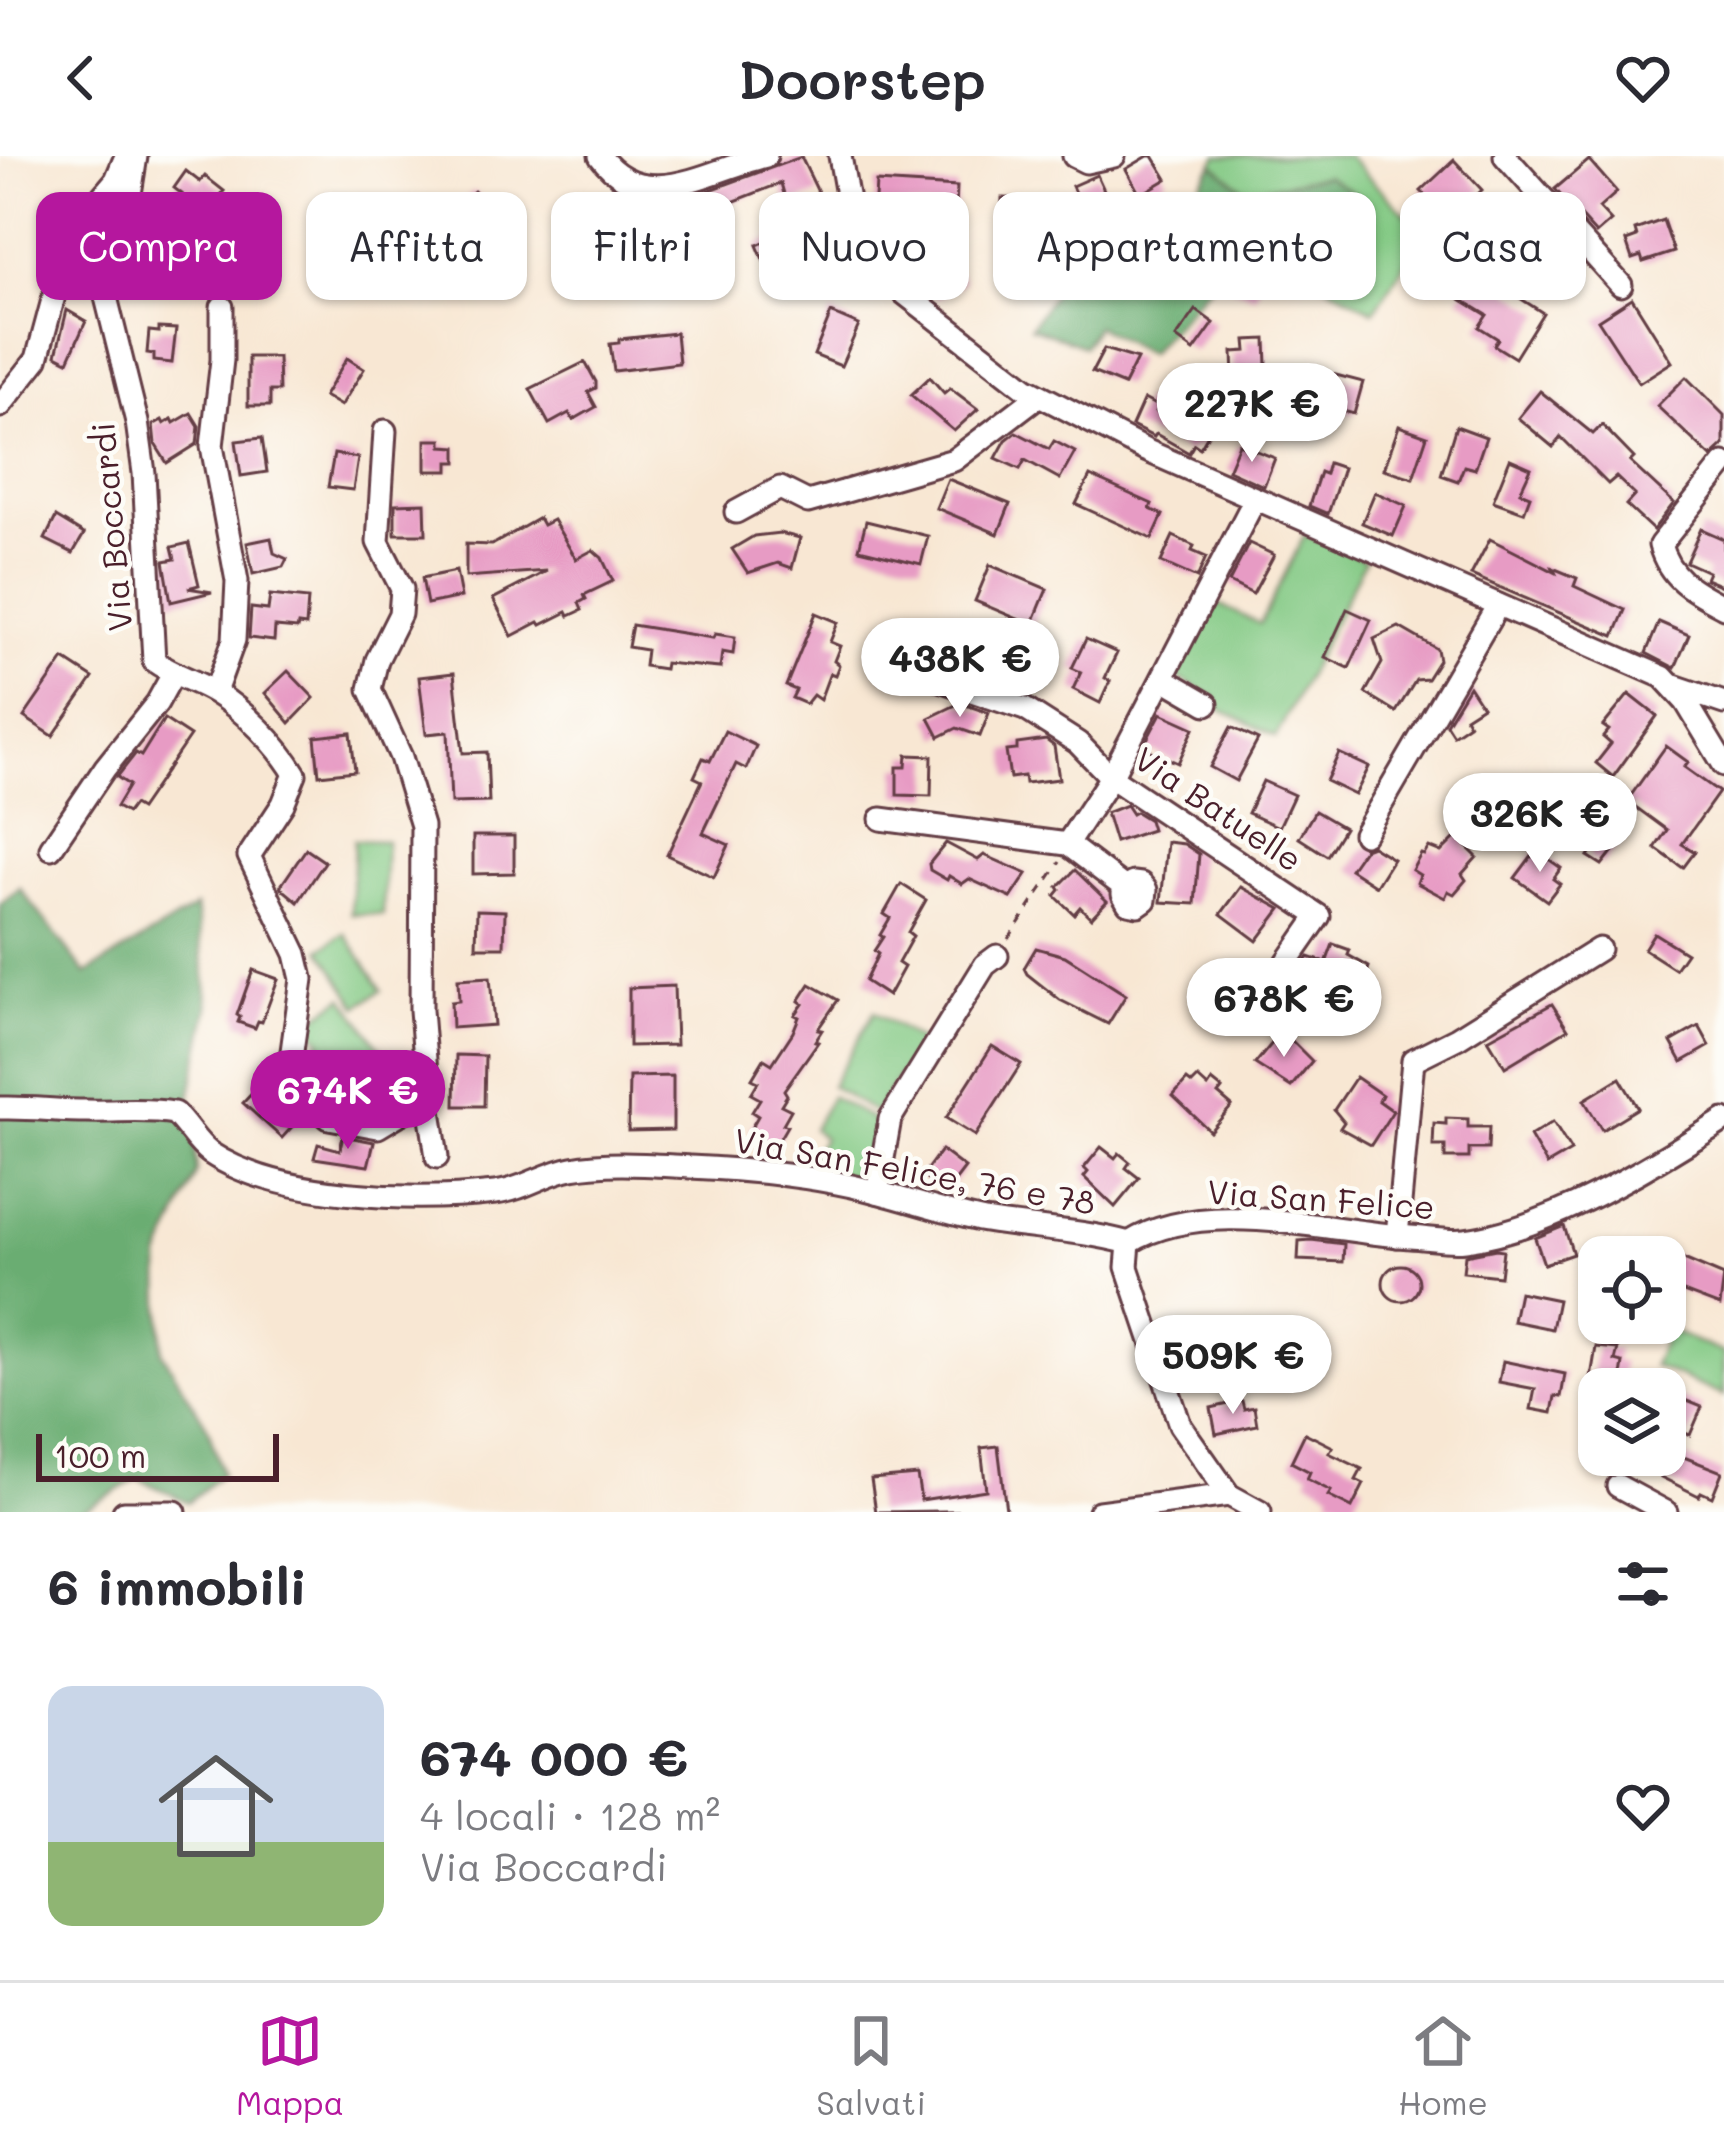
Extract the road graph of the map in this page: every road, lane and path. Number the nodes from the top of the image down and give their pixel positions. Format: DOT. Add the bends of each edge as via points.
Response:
graph roads {
  1 [pos="127,156"];
  2 [pos="136,156"];
  3 [pos="600,156"];
  4 [pos="766,156"];
  5 [pos="840,156"];
  6 [pos="1074,156"];
  7 [pos="1114,156"];
  8 [pos="1505,156"];
  9 [pos="1621,285"];
  10 [pos="222,307"];
  11 [pos="1038,396"];
  12 [pos="0,406"];
  13 [pos="385,431"];
  14 [pos="1721,468"];
  15 [pos="1255,499"];
  16 [pos="736,512"];
  17 [pos="1498,605"];
  18 [pos="1724,607"];
  19 [pos="173,674"];
  20 [pos="928,676"];
  21 [pos="1164,679"];
  22 [pos="1674,685"];
  23 [pos="215,692"];
  24 [pos="1724,703"];
  25 [pos="1208,704"];
  26 [pos="1724,765"];
  27 [pos="1111,777"];
  28 [pos="881,819"];
  29 [pos="1364,834"];
  30 [pos="1067,844"];
  31 [pos="51,848"];
  32 [pos="1125,888"];
  33 [pos="1599,949"];
  34 [pos="997,956"];
  35 [pos="1260,1001"];
  36 [pos="428,1097"];
  37 [pos="0,1108"];
  38 [pos="1724,1120"];
  39 [pos="440,1176"];
  40 [pos="877,1192"];
  41 [pos="1396,1236"];
  42 [pos="1129,1243"];
  43 [pos="1618,1486"];
  44 [pos="1228,1495"];
  45 [pos="124,1512"];
  46 [pos="176,1512"];
  47 [pos="1099,1512"];
  48 [pos="1260,1512"];
  49 [pos="1666,1512"];
  1 -- 12 [label="street" via="71,233 37,359"];
  2 -- 19 [label="street, Via Boccardi" via="103,285 140,439 154,661"];
  3 -- 4 [label="street" via="623,179 660,188"];
  5 -- 11 [label="street" via="872,262"];
  6 -- 7 [label="street"];
  8 -- 9 [label="street"];
  10 -- 23 [label="street" via="212,446 237,581 234,640"];
  11 -- 15 [label="street"];
  11 -- 16 [label="street" via="953,460 808,502 780,488"];
  13 -- 36 [label="street" via="378,542 402,589 370,689 422,826"];
  14 -- 18 [label="street" via="1660,545 1682,584"];
  15 -- 17 [label="street"];
  15 -- 21 [label="street"];
  17 -- 22 [label="street"];
  17 -- 29 [label="street"];
  19 -- 23 [label="street"];
  19 -- 31 [label="street"];
  20 -- 27 [label="street, Via Batuelle" via="1025,709 1078,743"];
  21 -- 25 [label="street"];
  21 -- 27 [label="street"];
  22 -- 24 [label="street"];
  22 -- 26 [label="street"];
  23 -- 36 [label="street" via="281,750 296,775 249,856 302,979 288,1080 329,1118 378,1127"];
  27 -- 30 [label="street"];
  27 -- 35 [label="street, Via Batuelle" via="1319,916"];
  28 -- 30 [label="street"];
  30 -- 32 [label="street"];
  30 -- 34 [label="path"];
  33 -- 41 [label="street" via="1413,1060"];
  34 -- 40 [label="street" via="890,1119"];
  36 -- 39 [label="street"];
  37 -- 39 [label="street, Via San Felice, 76 e 78" via="174,1113 220,1159 294,1185 394,1196"];
  38 -- 41 [label="street, Via San Felice" via="1653,1165 1518,1229 1461,1241"];
  39 -- 40 [label="street, Via San Felice, 76 e 78" via="497,1193 602,1165 769,1173"];
  40 -- 42 [label="street, Via San Felice, 76 e 78" via="983,1221"];
  41 -- 42 [label="street, Via San Felice" via="1233,1219 1170,1224"];
  42 -- 44 [label="street" via="1127,1267 1180,1425"];
  43 -- 49 [label="street"];
  44 -- 47 [label="street"];
  44 -- 48 [label="street"];
  45 -- 46 [label="street"];
}
